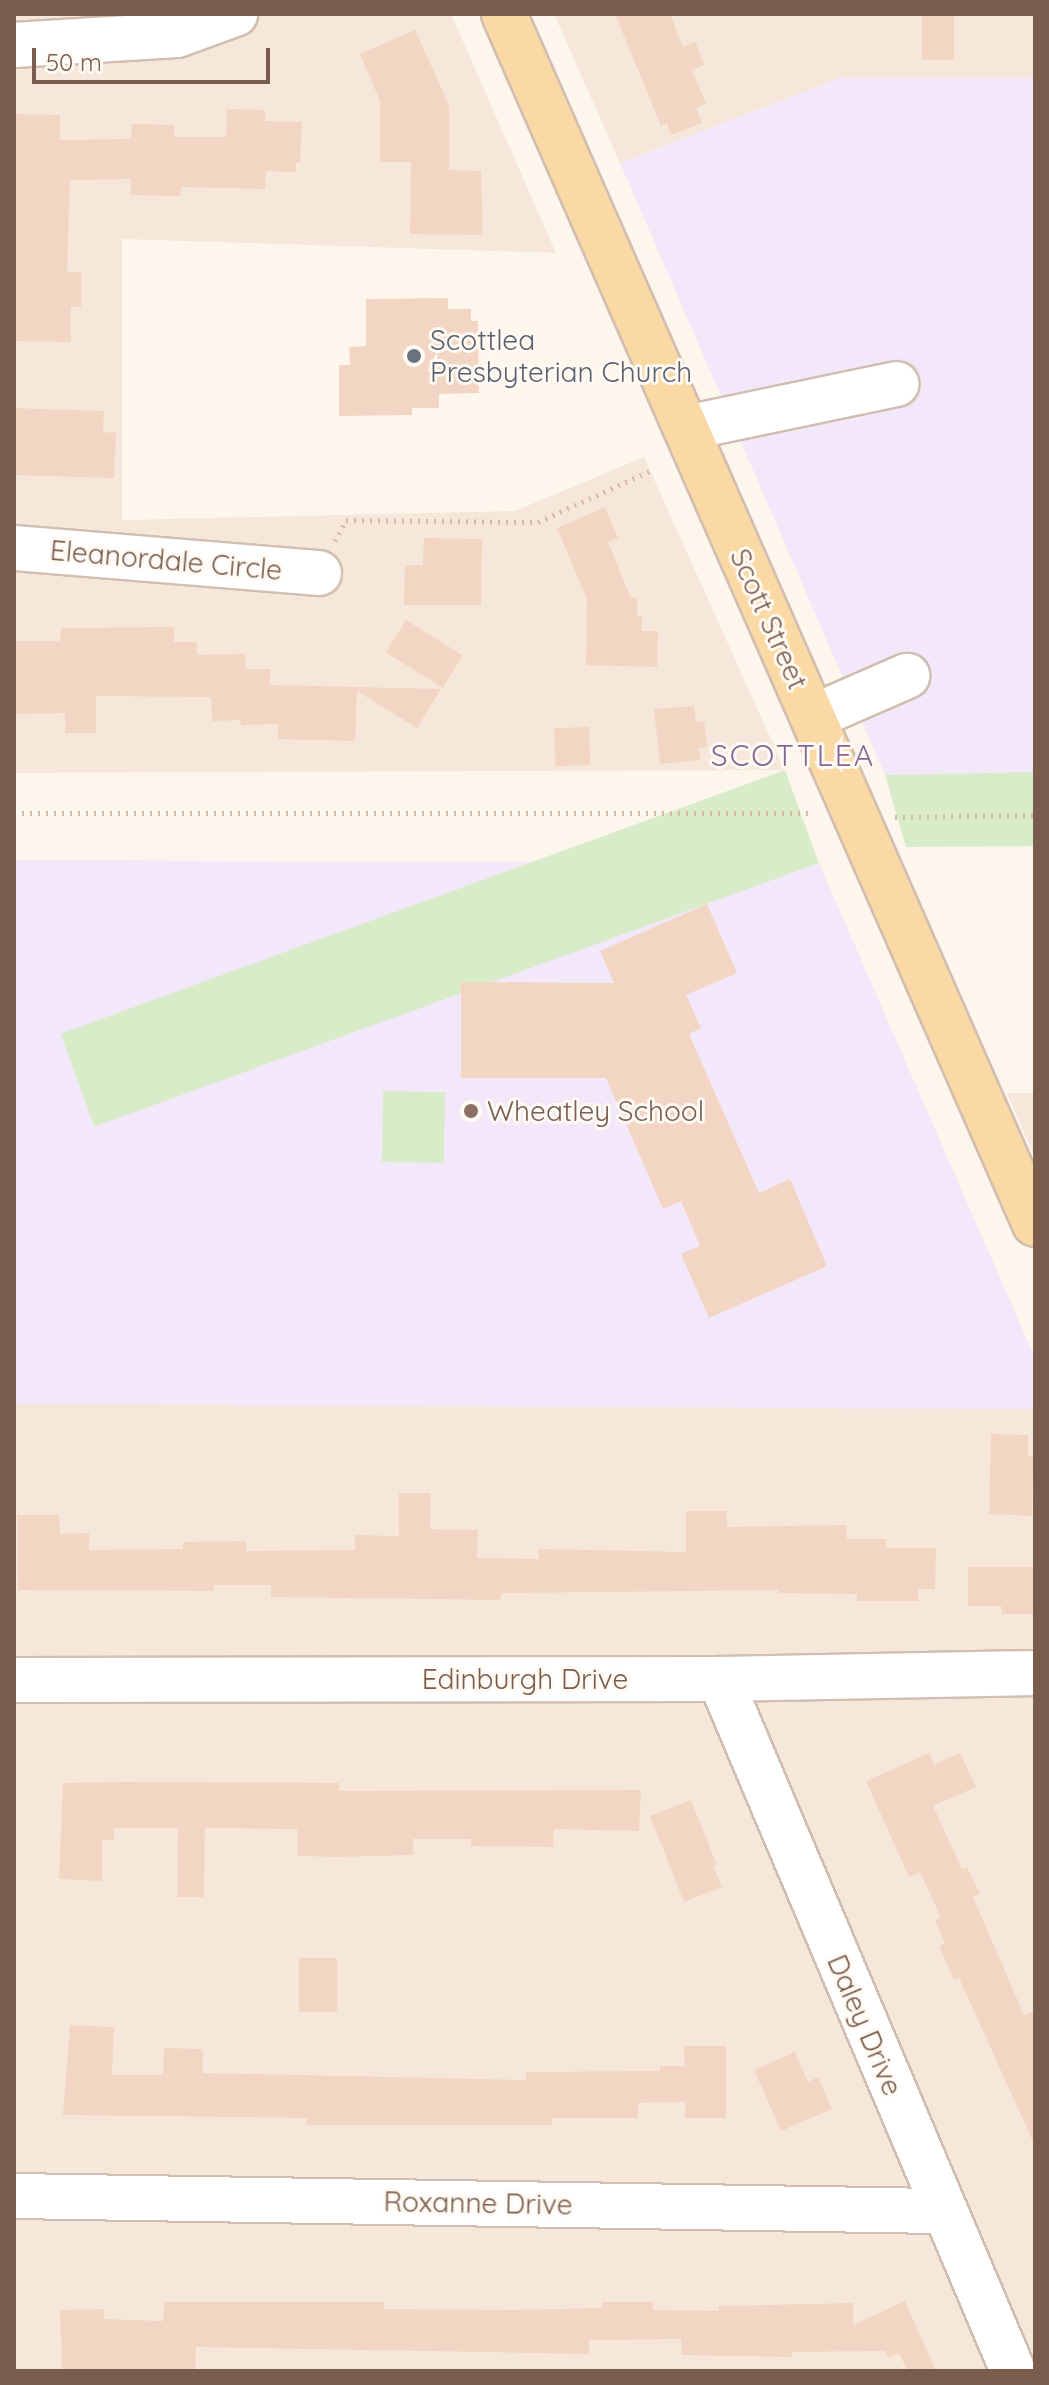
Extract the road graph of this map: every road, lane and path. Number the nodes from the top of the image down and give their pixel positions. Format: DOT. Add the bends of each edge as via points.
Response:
graph roads {
  1 [pos="235,14"];
  2 [pos="504,14"];
  3 [pos="14,45"];
  4 [pos="896,384"];
  5 [pos="686,428"];
  6 [pos="650,471"];
  7 [pos="14,548"];
  8 [pos="319,573"];
  9 [pos="907,676"];
  10 [pos="813,717"];
  11 [pos="14,813"];
  12 [pos="804,813"];
  13 [pos="1035,815"];
  14 [pos="884,817"];
  15 [pos="1035,1224"];
  16 [pos="1035,1673"];
  17 [pos="720,1679"];
  18 [pos="14,1680"];
  19 [pos="14,2196"];
  20 [pos="943,2211"];
  21 [pos="1013,2371"];
  1 -- 3 [label="street" via="177,35"];
  2 -- 5 [label="main road, Scott Street"];
  4 -- 5 [label="street"];
  5 -- 10 [label="main road, Scott Street"];
  6 -- 8 [label="path" via="538,522 346,520"];
  7 -- 8 [label="street, Eleanordale Circle"];
  9 -- 10 [label="street"];
  10 -- 15 [label="main road, Scott Street"];
  11 -- 12 [label="path"];
  13 -- 14 [label="path"];
  16 -- 17 [label="street, Edinburgh Drive"];
  17 -- 18 [label="street, Edinburgh Drive"];
  17 -- 20 [label="street, Daley Drive"];
  19 -- 20 [label="street, Roxanne Drive"];
  20 -- 21 [label="street, Daley Drive"];
}
